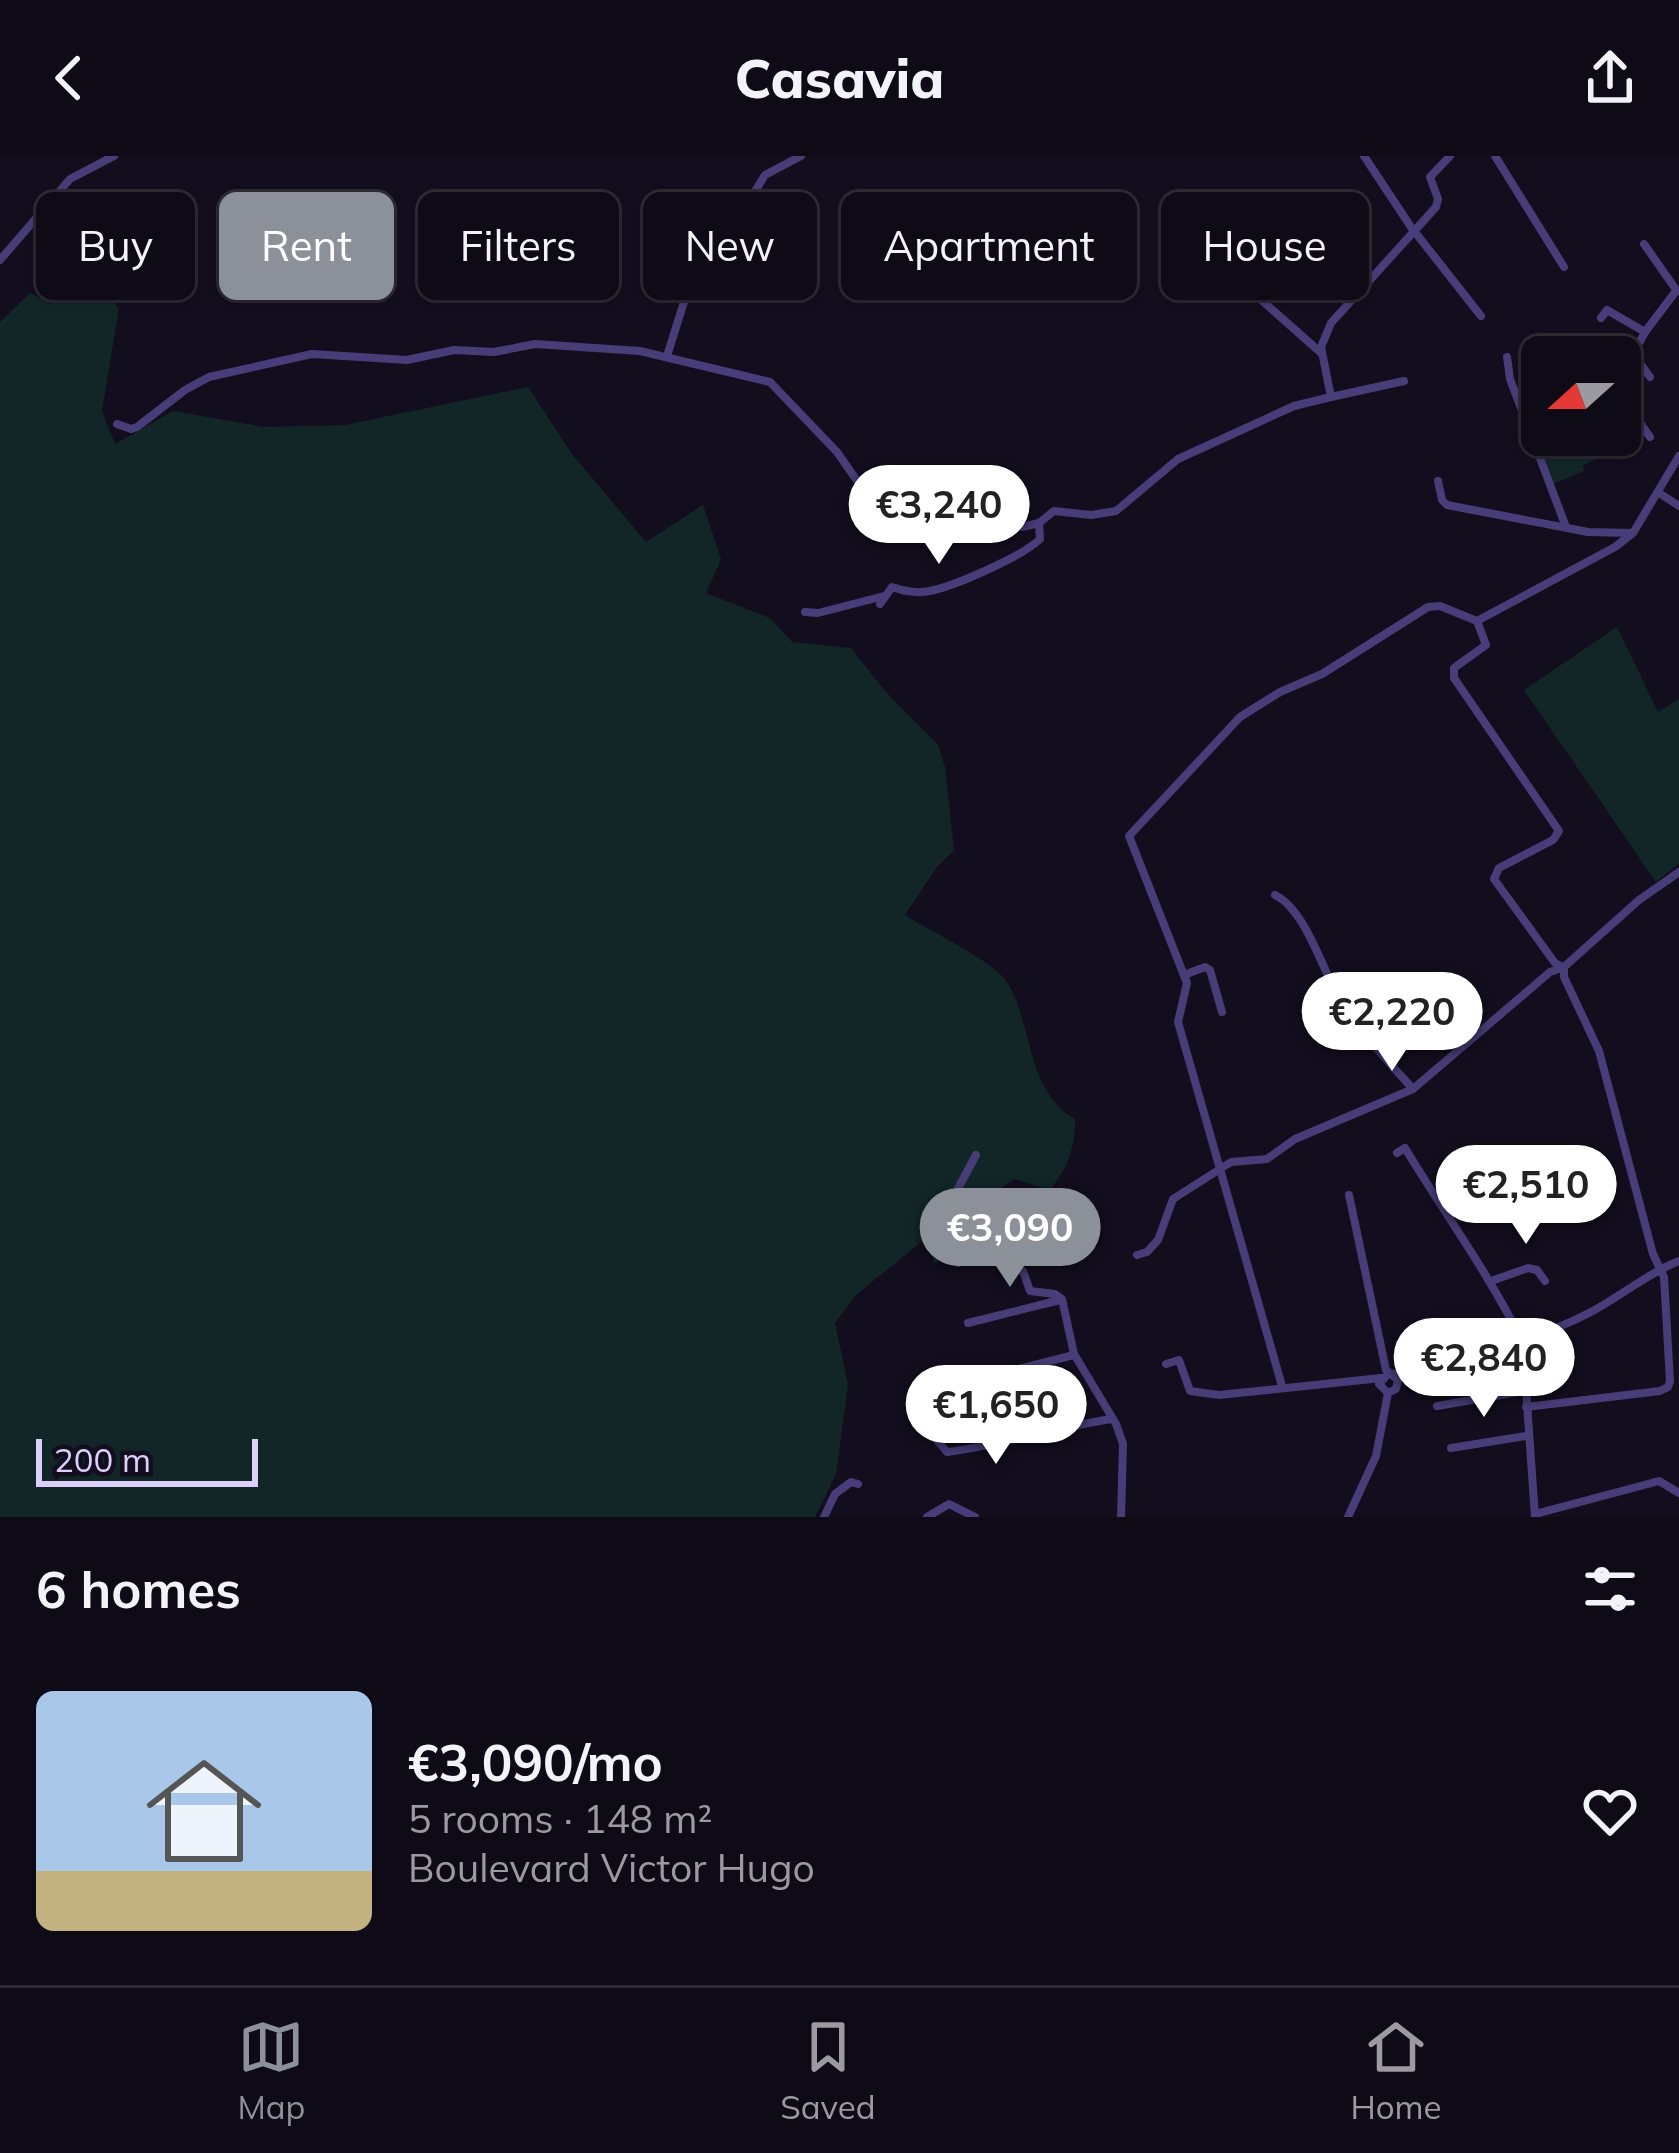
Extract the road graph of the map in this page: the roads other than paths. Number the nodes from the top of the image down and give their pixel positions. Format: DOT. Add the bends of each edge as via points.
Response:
graph roads {
  1 [pos="114,156"];
  2 [pos="801,156"];
  3 [pos="1364,156"];
  4 [pos="1450,156"];
  5 [pos="1495,156"];
  6 [pos="1416,231"];
  7 [pos="1644,244"];
  8 [pos="0,260"];
  9 [pos="1564,267"];
  10 [pos="1678,290"];
  11 [pos="1262,300"];
  12 [pos="1481,316"];
  13 [pos="1601,318"];
  14 [pos="1645,332"];
  15 [pos="1641,340"];
  16 [pos="1322,353"];
  17 [pos="667,356"];
  18 [pos="1507,357"];
  19 [pos="1641,365"];
  20 [pos="1650,377"];
  21 [pos="1404,381"];
  22 [pos="1331,397"];
  23 [pos="1641,423"];
  24 [pos="117,424"];
  25 [pos="1650,436"];
  26 [pos="1679,456"];
  27 [pos="1438,482"];
  28 [pos="1659,493"];
  29 [pos="1679,506"];
  30 [pos="1039,523"];
  31 [pos="1567,529"];
  32 [pos="1633,533"];
  33 [pos="806,612"];
  34 [pos="1477,621"];
  35 [pos="1679,872"];
  36 [pos="1275,895"];
  37 [pos="1564,967"];
  38 [pos="1184,975"];
  39 [pos="1222,1012"];
  40 [pos="1413,1089"];
  41 [pos="1397,1153"];
  42 [pos="976,1155"];
  43 [pos="1222,1169"];
  44 [pos="1348,1195"];
  45 [pos="1138,1255"];
  46 [pos="1679,1262"];
  47 [pos="1661,1269"];
  48 [pos="1545,1281"];
  49 [pos="1491,1282"];
  50 [pos="1061,1299"];
  51 [pos="1667,1321"];
  52 [pos="968,1323"];
  53 [pos="1679,1329"];
  54 [pos="1520,1340"];
  55 [pos="1074,1354"];
  56 [pos="1166,1364"];
  57 [pos="1410,1372"];
  58 [pos="1385,1381"];
  59 [pos="1282,1386"];
  60 [pos="930,1391"];
  61 [pos="1525,1391"];
  62 [pos="1437,1406"];
  63 [pos="1526,1407"];
  64 [pos="912,1411"];
  65 [pos="1112,1419"];
  66 [pos="1527,1436"];
  67 [pos="1451,1448"];
  68 [pos="858,1484"];
  69 [pos="1679,1493"];
  70 [pos="1535,1516"];
  71 [pos="824,1517"];
  72 [pos="927,1517"];
  73 [pos="975,1517"];
  74 [pos="1121,1517"];
  75 [pos="1348,1517"];
  1 -- 8 [label="street" via="70,179"];
  2 -- 17 [label="street" via="765,175 748,202 705,235"];
  3 -- 6 [label="street"];
  4 -- 6 [label="street" via="1432,172 1438,203"];
  5 -- 9 [label="street"];
  6 -- 12 [label="street"];
  6 -- 16 [label="street" via="1339,311"];
  7 -- 10 [label="street"];
  10 -- 14 [label="street"];
  11 -- 16 [label="street"];
  13 -- 14 [label="street" via="1607,310"];
  14 -- 15 [label="street"];
  16 -- 22 [label="street"];
  17 -- 24 [label="street" via="535,344 407,360 312,354 209,377 137,428"];
  17 -- 30 [label="street" via="778,387 873,492 936,497 1015,527"];
  18 -- 31 [label="street"];
  19 -- 20 [label="street"];
  21 -- 22 [label="street"];
  22 -- 30 [label="street" via="1178,459 1116,511 1054,511"];
  23 -- 25 [label="street"];
  26 -- 28 [label="street"];
  27 -- 31 [label="street" via="1447,505"];
  28 -- 29 [label="street"];
  28 -- 32 [label="street"];
  30 -- 33 [label="street" via="1036,544 959,582 923,592 892,587 882,600"];
  31 -- 32 [label="street"];
  32 -- 34 [label="street"];
  34 -- 37 [label="street" via="1486,645 1454,668 1454,678 1559,831 1498,868 1494,879"];
  34 -- 38 [label="street" via="1428,607 1259,704 1129,836"];
  35 -- 37 [label="street"];
  36 -- 40 [label="street" via="1297,914 1368,1039"];
  37 -- 40 [label="street"];
  37 -- 47 [label="street" via="1599,1051"];
  38 -- 39 [label="street" via="1210,970"];
  38 -- 43 [label="street" via="1176,1015"];
  40 -- 43 [label="street" via="1267,1159"];
  41 -- 49 [label="street" via="1405,1148"];
  42 -- 50 [label="street" via="948,1207 947,1260 958,1263 980,1250 1023,1271 1030,1291"];
  43 -- 45 [label="street" via="1173,1198 1154,1246"];
  43 -- 59 [label="street"];
  44 -- 58 [label="street"];
  46 -- 47 [label="street"];
  47 -- 51 [label="street"];
  47 -- 54 [label="street" via="1582,1317"];
  48 -- 49 [label="street" via="1528,1268"];
  49 -- 54 [label="street"];
  50 -- 52 [label="street"];
  50 -- 55 [label="street"];
  51 -- 53 [label="street"];
  51 -- 63 [label="street" via="1668,1388"];
  54 -- 57 [label="street"];
  54 -- 61 [label="street"];
  55 -- 60 [label="street"];
  55 -- 65 [label="street"];
  56 -- 59 [label="street" via="1179,1360 1191,1393"];
  57 -- 58 [label="street"];
  57 -- 58 [label="street" via="1398,1383"];
  58 -- 59 [label="street"];
  58 -- 75 [label="street" via="1376,1456"];
  61 -- 62 [label="street"];
  61 -- 63 [label="street"];
  63 -- 66 [label="street"];
  64 -- 65 [label="street" via="947,1452"];
  65 -- 74 [label="street" via="1123,1444"];
  66 -- 67 [label="street"];
  66 -- 70 [label="street"];
  68 -- 71 [label="street" via="835,1494"];
  69 -- 70 [label="street" via="1659,1481"];
  72 -- 73 [label="street" via="949,1504"];
}
